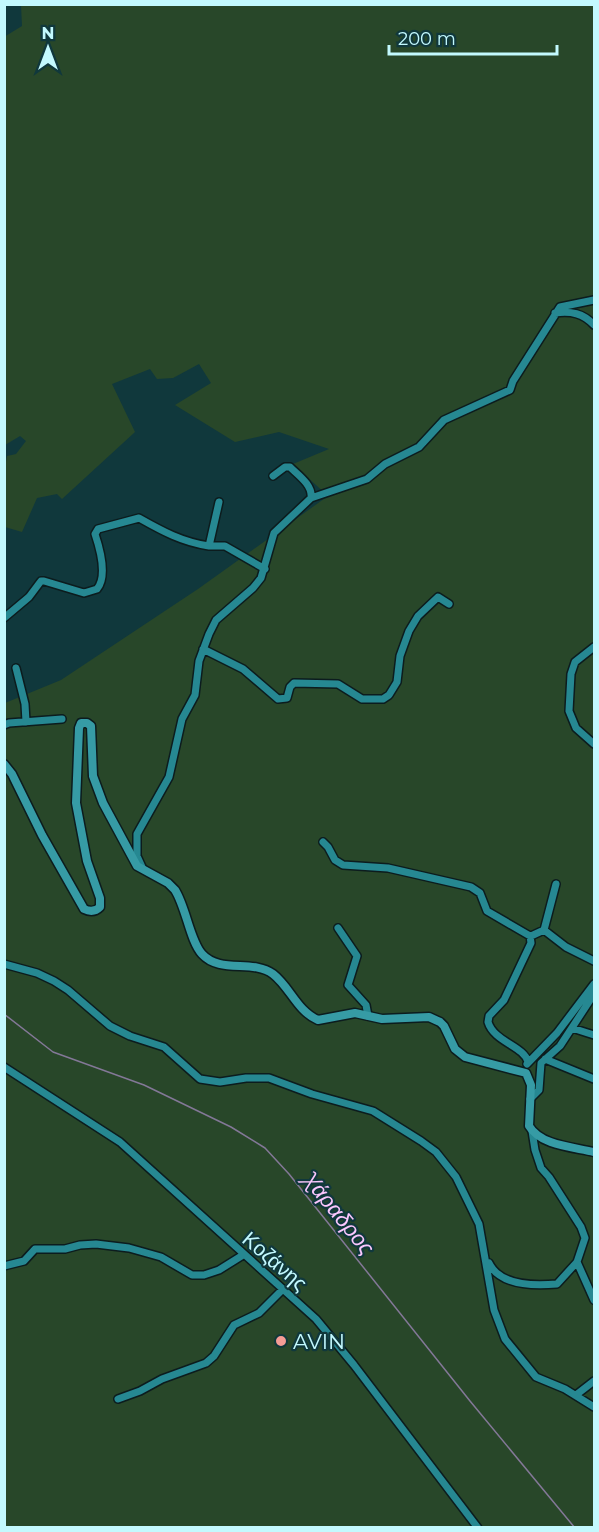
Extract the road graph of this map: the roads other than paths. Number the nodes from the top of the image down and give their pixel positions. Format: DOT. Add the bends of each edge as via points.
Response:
graph roads {
  1 [pos="594,300"];
  2 [pos="555,313"];
  3 [pos="594,325"];
  4 [pos="273,476"];
  5 [pos="311,498"];
  6 [pos="219,502"];
  7 [pos="209,546"];
  8 [pos="265,568"];
  9 [pos="449,604"];
  10 [pos="4,618"];
  11 [pos="594,647"];
  12 [pos="203,649"];
  13 [pos="16,668"];
  14 [pos="62,719"];
  15 [pos="26,722"];
  16 [pos="4,725"];
  17 [pos="594,744"];
  18 [pos="4,764"];
  19 [pos="323,842"];
  20 [pos="143,870"];
  21 [pos="556,884"];
  22 [pos="338,928"];
  23 [pos="543,930"];
  24 [pos="531,936"];
  25 [pos="594,962"];
  26 [pos="4,964"];
  27 [pos="594,984"];
  28 [pos="594,994"];
  29 [pos="368,1016"];
  30 [pos="572,1028"];
  31 [pos="594,1035"];
  32 [pos="545,1059"];
  33 [pos="528,1062"];
  34 [pos="4,1067"];
  35 [pos="523,1071"];
  36 [pos="594,1079"];
  37 [pos="530,1100"];
  38 [pos="532,1131"];
  39 [pos="594,1152"];
  40 [pos="485,1254"];
  41 [pos="243,1255"];
  42 [pos="577,1262"];
  43 [pos="4,1266"];
  44 [pos="283,1289"];
  45 [pos="594,1300"];
  46 [pos="594,1382"];
  47 [pos="576,1395"];
  48 [pos="118,1399"];
  49 [pos="594,1407"];
  50 [pos="478,1527"];
  1 -- 2 [label="street" via="564,305"];
  2 -- 3 [label="street" via="578,314"];
  2 -- 5 [label="street" via="510,390 444,420 419,447 367,478"];
  4 -- 5 [label="street" via="290,466 310,488"];
  5 -- 8 [label="street" via="274,533"];
  6 -- 7 [label="street"];
  7 -- 8 [label="street" via="225,546"];
  7 -- 10 [label="street" via="174,537 139,518 98,529 95,534 102,580 97,589 84,593 41,581"];
  8 -- 12 [label="street" via="253,588 216,620"];
  9 -- 12 [label="street" via="438,597 418,616 400,656 398,682 383,699 362,699 338,684 291,684 287,698 278,699 243,669"];
  11 -- 17 [label="street" via="575,662 569,711 576,728"];
  12 -- 20 [label="street" via="195,695 182,718 169,777 137,834 137,856"];
  13 -- 15 [label="street"];
  14 -- 15 [label="street"];
  15 -- 16 [label="street"];
  18 -- 20 [label="main road" via="84,909 97,910 100,898 87,861 75,794 79,725 90,724 93,776 98,791 137,866"];
  19 -- 24 [label="street" via="343,865 388,868 473,888 481,894 487,911"];
  20 -- 29 [label="main road" via="175,890 198,948 207,958 271,973 304,1011 318,1020 355,1013"];
  21 -- 23 [label="street"];
  22 -- 29 [label="street" via="357,956 348,985 366,1005"];
  23 -- 24 [label="street"];
  23 -- 25 [label="street"];
  24 -- 33 [label="street" via="507,993 488,1022 495,1034 525,1054"];
  26 -- 40 [label="street" via="54,981 110,1026 164,1047 200,1079 220,1082 269,1078 380,1114 436,1152 456,1178 479,1224"];
  27 -- 33 [label="street" via="557,1033"];
  28 -- 30 [label="street"];
  29 -- 35 [label="main road" via="435,1019 465,1057"];
  30 -- 31 [label="street"];
  30 -- 32 [label="street"];
  32 -- 36 [label="street"];
  32 -- 37 [label="street" via="539,1068 539,1090"];
  33 -- 35 [label="street"];
  34 -- 41 [label="street, Κοζάνης" via="120,1142"];
  35 -- 37 [label="main road" via="529,1078"];
  37 -- 38 [label="main road"];
  38 -- 39 [label="main road" via="549,1142"];
  38 -- 42 [label="street" via="541,1168 584,1233"];
  40 -- 42 [label="street" via="493,1271 501,1277 528,1284 557,1284"];
  40 -- 47 [label="street" via="494,1310 505,1339 536,1377"];
  41 -- 43 [label="street" via="212,1272 192,1275 144,1251 86,1244 35,1249 25,1260"];
  41 -- 44 [label="street, Κοζάνης"];
  42 -- 45 [label="street"];
  44 -- 48 [label="street" via="259,1313 234,1325 206,1363"];
  44 -- 50 [label="street, Κοζάνης" via="333,1339"];
  46 -- 47 [label="street"];
  47 -- 49 [label="street"];
}
